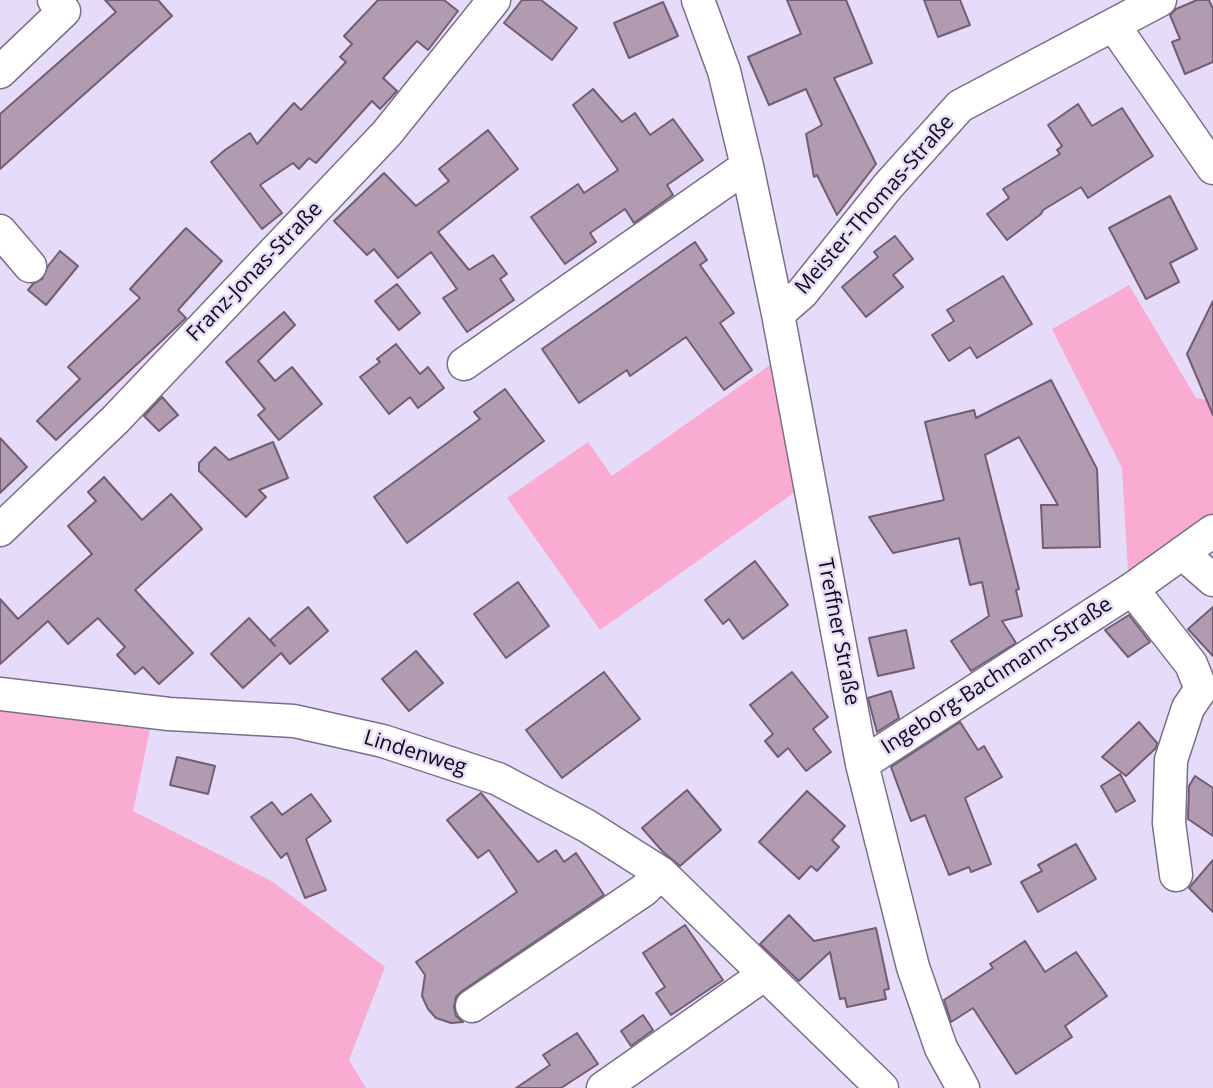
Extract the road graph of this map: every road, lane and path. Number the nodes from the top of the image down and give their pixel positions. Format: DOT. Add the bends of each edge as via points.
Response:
graph roads {
  1 [pos="54,0"];
  2 [pos="494,0"];
  3 [pos="698,0"];
  4 [pos="1160,0"];
  5 [pos="1114,26"];
  6 [pos="0,72"];
  7 [pos="747,166"];
  8 [pos="1213,168"];
  9 [pos="0,231"];
  10 [pos="30,266"];
  11 [pos="778,314"];
  12 [pos="464,364"];
  13 [pos="0,530"];
  14 [pos="1213,531"];
  15 [pos="1182,553"];
  16 [pos="1213,580"];
  17 [pos="1132,589"];
  18 [pos="0,694"];
  19 [pos="862,764"];
  20 [pos="661,873"];
  21 [pos="1176,875"];
  22 [pos="765,974"];
  23 [pos="472,1006"];
  24 [pos="879,1087"];
  25 [pos="603,1088"];
  26 [pos="963,1088"];
  1 -- 6 [label="street" via="64,11"];
  2 -- 13 [label="street, Franz-Jonas-Straße" via="387,133 116,419"];
  3 -- 7 [label="street, Treffner Straße" via="724,71"];
  4 -- 5 [label="street, Meister-Thomas-Straße"];
  5 -- 8 [label="street"];
  5 -- 11 [label="street, Meister-Thomas-Straße" via="960,106 802,293"];
  7 -- 11 [label="street, Treffner Straße"];
  7 -- 12 [label="street"];
  9 -- 10 [label="street"];
  11 -- 19 [label="street, Treffner Straße"];
  14 -- 15 [label="street, Ingeborg-Bachmann-Straße"];
  15 -- 16 [label="street"];
  15 -- 17 [label="street, Ingeborg-Bachmann-Straße"];
  17 -- 19 [label="street, Ingeborg-Bachmann-Straße"];
  17 -- 21 [label="street, Ingeborg-Bachmann-Straße" via="1191,664 1201,689 1188,708 1171,760 1170,823"];
  18 -- 20 [label="street, Lindenweg" via="169,714 294,721 383,741 498,779 587,826"];
  19 -- 26 [label="street, Treffner Straße" via="913,967 941,1048"];
  20 -- 22 [label="street, Lindenweg"];
  20 -- 23 [label="street" via="644,890"];
  22 -- 24 [label="street, Lindenweg"];
  22 -- 25 [label="street"];
}
